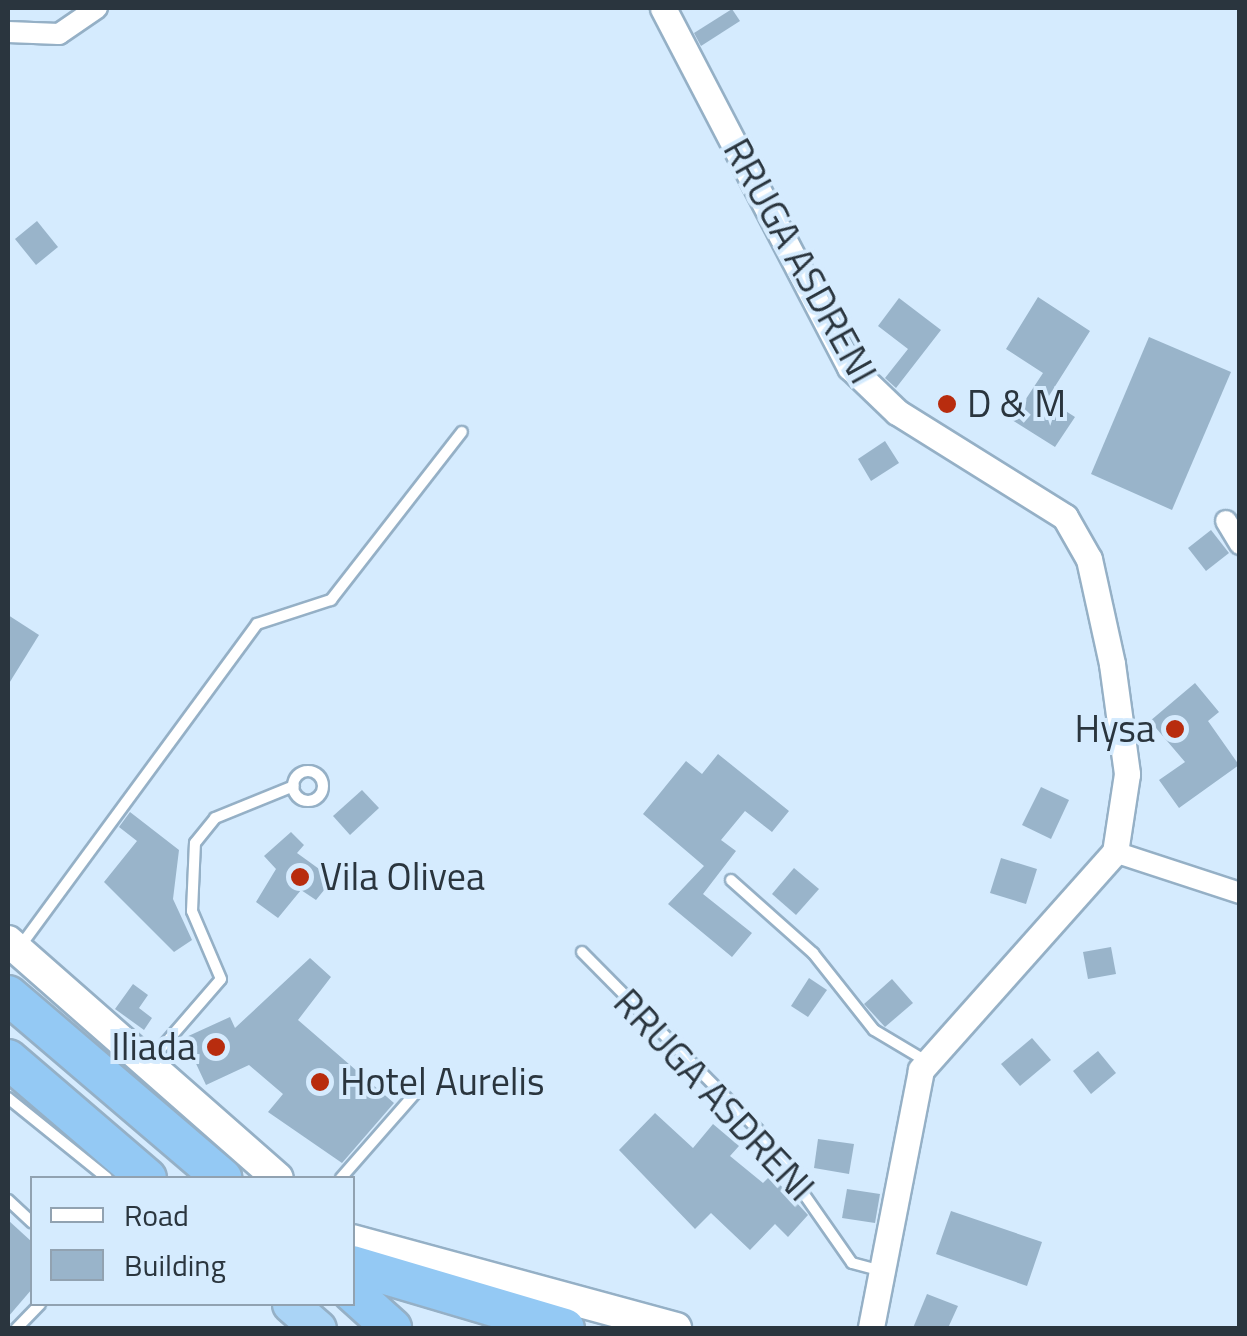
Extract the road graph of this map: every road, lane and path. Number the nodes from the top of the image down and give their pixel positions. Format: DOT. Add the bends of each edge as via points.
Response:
graph roads {
  1 [pos="96,8"];
  2 [pos="663,8"];
  3 [pos="8,32"];
  4 [pos="462,432"];
  5 [pos="1226,521"];
  6 [pos="1240,544"];
  7 [pos="294,786"];
  8 [pos="1115,852"];
  9 [pos="731,880"];
  10 [pos="1240,894"];
  11 [pos="12,945"];
  12 [pos="582,952"];
  13 [pos="8,995"];
  14 [pos="8,1059"];
  15 [pos="928,1062"];
  16 [pos="147,1064"];
  17 [pos="418,1090"];
  18 [pos="8,1098"];
  19 [pos="105,1176"];
  20 [pos="144,1176"];
  21 [pos="220,1176"];
  22 [pos="276,1176"];
  23 [pos="343,1176"];
  24 [pos="8,1200"];
  25 [pos="30,1220"];
  26 [pos="355,1242"];
  27 [pos="355,1266"];
  28 [pos="887,1272"];
  29 [pos="355,1295"];
  30 [pos="38,1306"];
  31 [pos="292,1306"];
  32 [pos="17,1328"];
  33 [pos="318,1328"];
  34 [pos="392,1328"];
  35 [pos="565,1328"];
  36 [pos="676,1328"];
  37 [pos="872,1328"];
  1 -- 3 [label="street" via="59,34"];
  2 -- 8 [label="street, RRUGA ASDRENI" via="850,367 897,412 1038,497 1077,534 1105,624 1124,740 1126,802"];
  4 -- 11 [label="lane" via="331,600 258,624"];
  5 -- 6 [label="street"];
  7 -- 16 [label="lane" via="215,818 195,843 192,910 221,979"];
  8 -- 10 [label="street"];
  8 -- 15 [label="street, RRUGA ASDRENI"];
  9 -- 15 [label="lane" via="813,953 874,1030"];
  11 -- 16 [label="main road"];
  12 -- 28 [label="lane, RRUGA ASDRENI" via="762,1134 852,1263"];
  13 -- 21 [label="highway"];
  14 -- 20 [label="highway"];
  15 -- 28 [label="street, RRUGA ASDRENI" via="916,1086"];
  16 -- 22 [label="main road"];
  17 -- 23 [label="lane"];
  18 -- 19 [label="lane"];
  24 -- 25 [label="lane"];
  26 -- 36 [label="main road"];
  27 -- 35 [label="highway"];
  28 -- 37 [label="street, RRUGA ASDRENI"];
  29 -- 34 [label="highway"];
  30 -- 32 [label="lane"];
  31 -- 33 [label="highway"];
}
